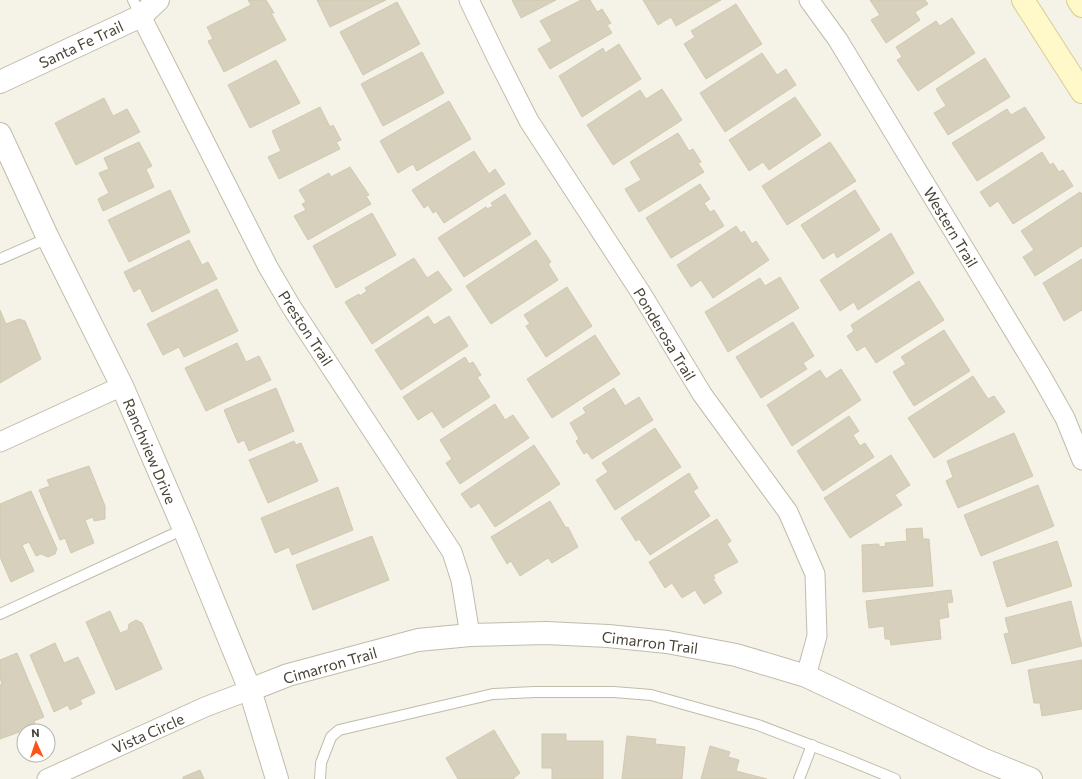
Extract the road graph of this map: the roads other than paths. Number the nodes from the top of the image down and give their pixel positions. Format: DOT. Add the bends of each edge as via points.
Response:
graph roads {
  1 [pos="158,0"];
  2 [pos="469,0"];
  3 [pos="809,0"];
  4 [pos="1024,0"];
  5 [pos="1078,0"];
  6 [pos="1082,6"];
  7 [pos="137,8"];
  8 [pos="0,82"];
  9 [pos="1082,92"];
  10 [pos="0,134"];
  11 [pos="48,238"];
  12 [pos="0,259"];
  13 [pos="122,386"];
  14 [pos="0,442"];
  15 [pos="1082,460"];
  16 [pos="184,529"];
  17 [pos="0,614"];
  18 [pos="470,635"];
  19 [pos="806,676"];
  20 [pos="250,690"];
  21 [pos="812,745"];
  22 [pos="47,779"];
  23 [pos="277,779"];
  24 [pos="320,779"];
  25 [pos="799,779"];
  26 [pos="895,779"];
  27 [pos="1031,779"];
  1 -- 7 [label="street, Santa Fe Trail"];
  2 -- 19 [label="street, Ponderosa Trail" via="529,121 641,293 702,394 788,512 815,574 817,636"];
  3 -- 15 [label="street, Western Trail" via="838,40 1040,374 1065,418"];
  4 -- 9 [label="main road"];
  5 -- 6 [label="main road"];
  7 -- 8 [label="street, Santa Fe Trail"];
  7 -- 18 [label="street, Preston Trail" via="268,267 292,308 452,552 461,580"];
  10 -- 11 [label="street, Ranchview Drive"];
  11 -- 12 [label="lane"];
  11 -- 13 [label="street, Ranchview Drive"];
  13 -- 14 [label="street"];
  13 -- 16 [label="street, Ranchview Drive"];
  16 -- 17 [label="lane"];
  16 -- 20 [label="street, Ranchview Drive"];
  18 -- 19 [label="street, Cimarron Trail" via="546,633 667,642 736,655"];
  18 -- 20 [label="street, Cimarron Trail" via="418,640 288,675"];
  19 -- 27 [label="street, Cimarron Trail" via="982,759"];
  20 -- 22 [label="street, Vista Circle" via="205,707"];
  20 -- 23 [label="street, Ranchview Drive"];
  21 -- 24 [label="lane" via="758,725 650,695 606,692 493,694 339,730 332,737 321,763"];
  21 -- 25 [label="lane"];
  21 -- 26 [label="lane"];
}
